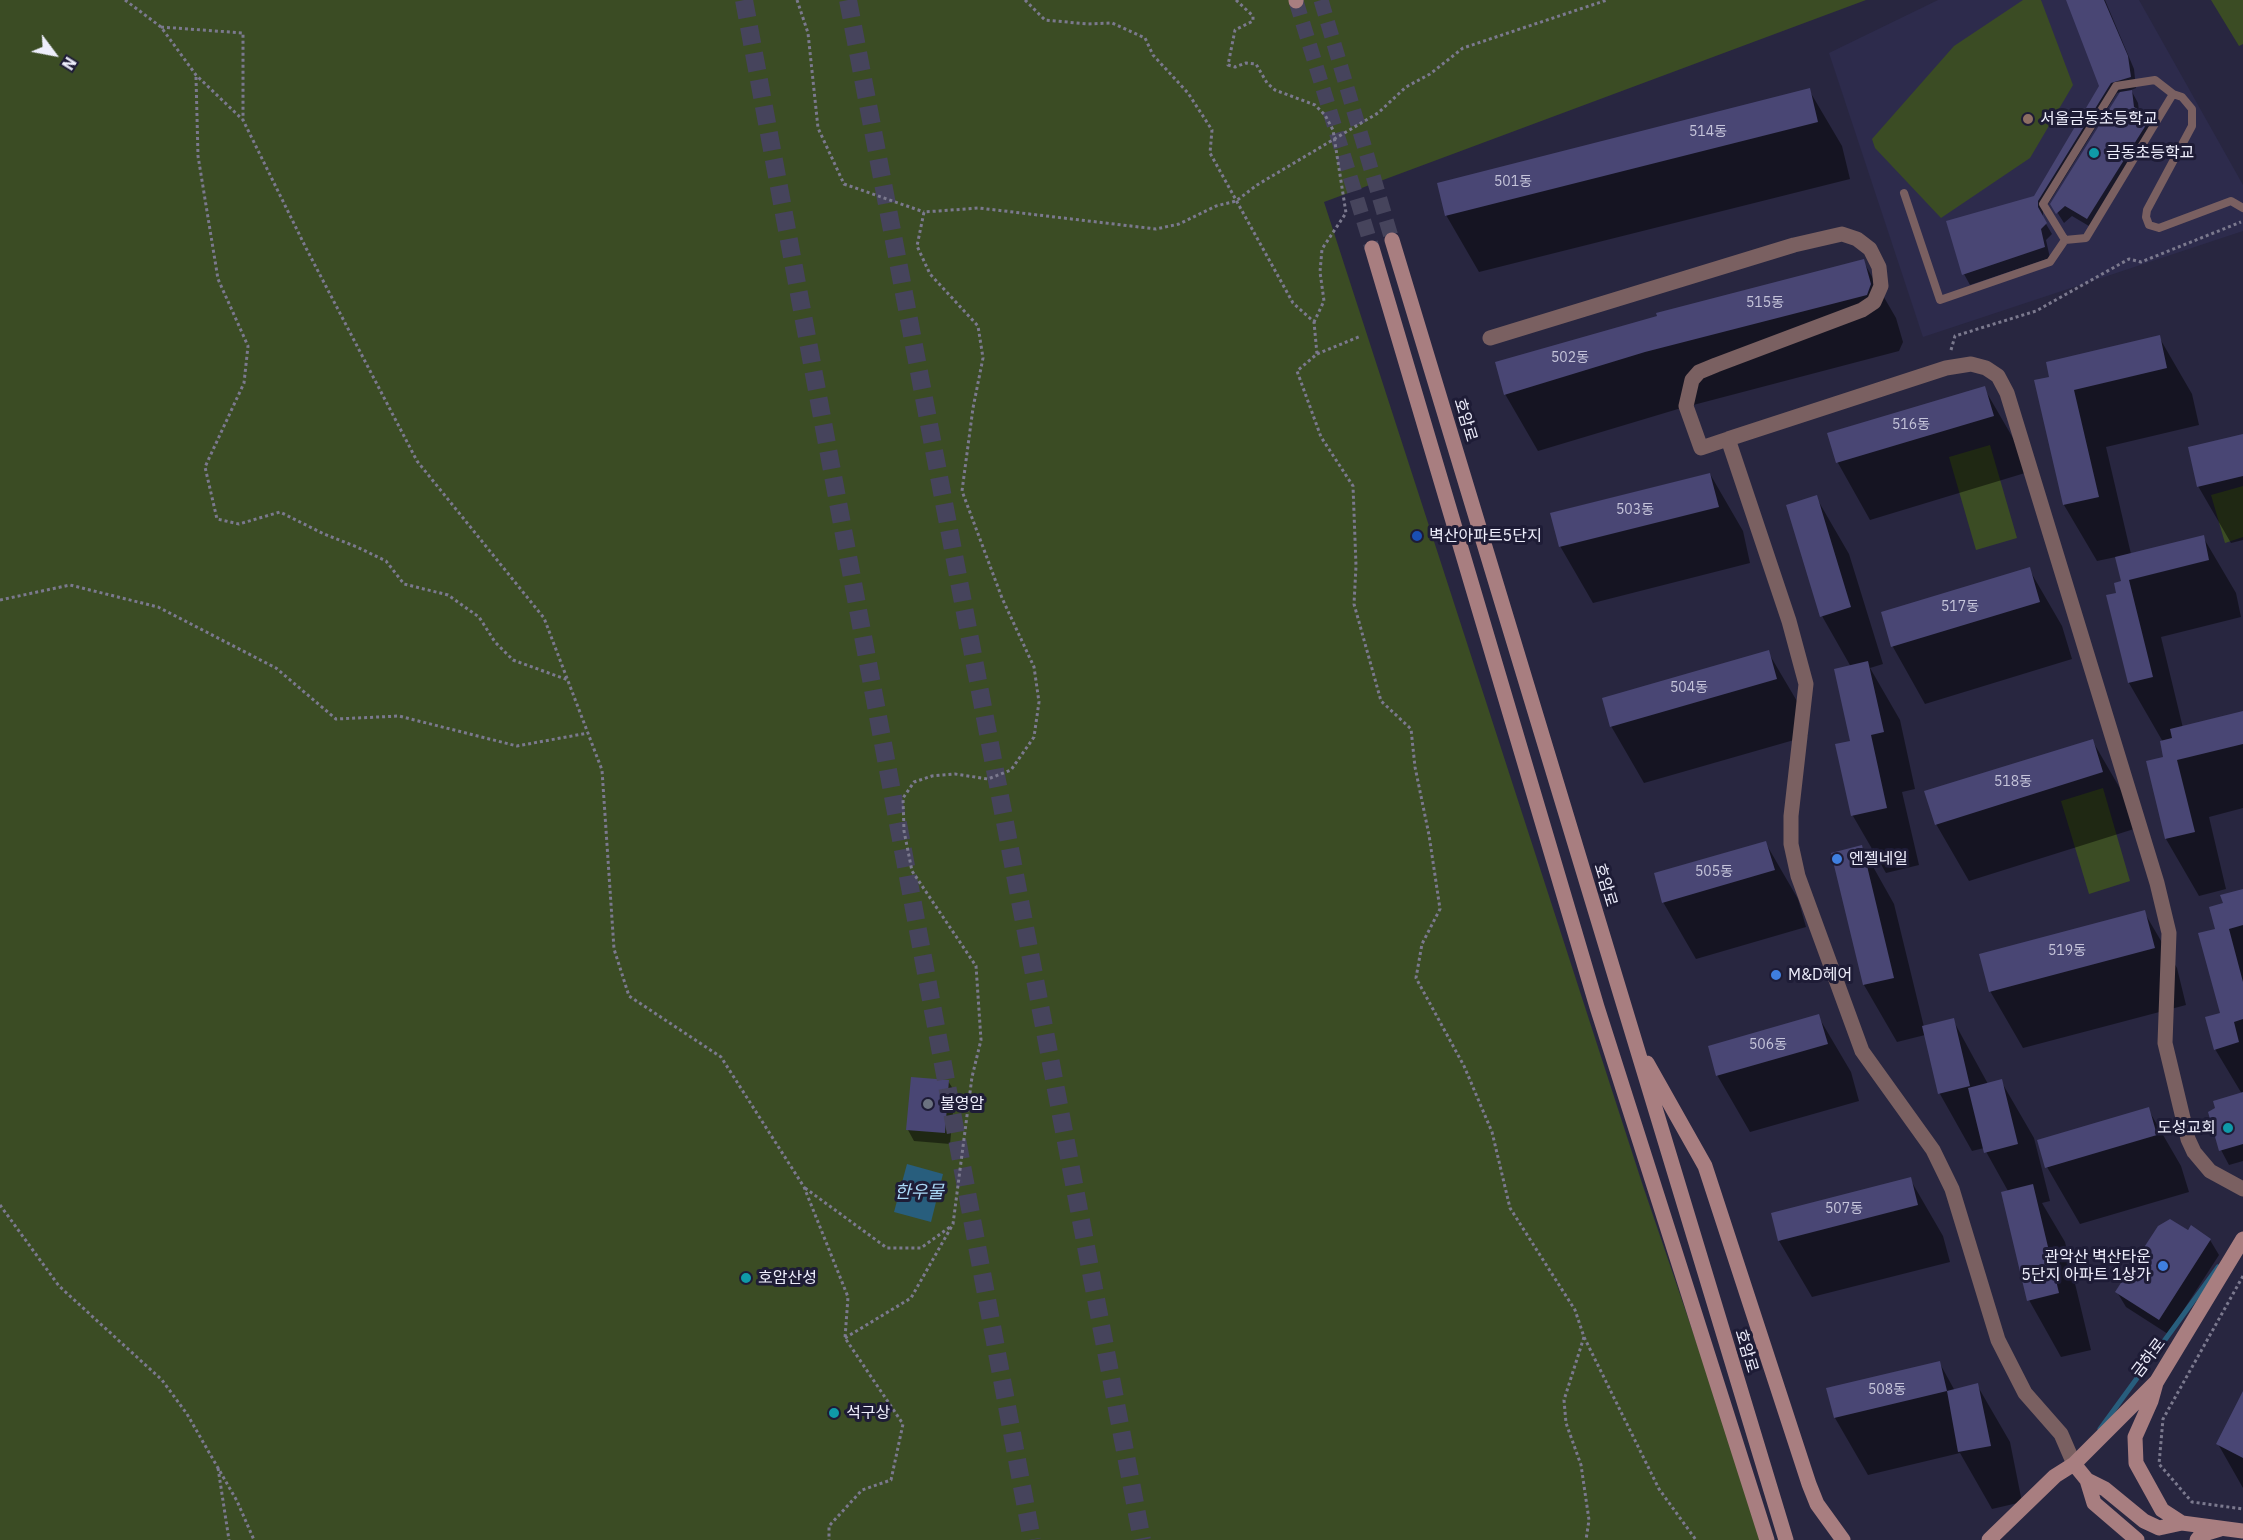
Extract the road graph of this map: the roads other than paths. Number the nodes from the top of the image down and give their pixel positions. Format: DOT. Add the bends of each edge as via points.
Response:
graph roads {
  1 [pos="2173,94"];
  2 [pos="1904,193"];
  3 [pos="2243,208"];
  4 [pos="1392,240"];
  5 [pos="2065,240"];
  6 [pos="1372,248"];
  7 [pos="1490,338"];
  8 [pos="1728,439"];
  9 [pos="1632,1037"];
  10 [pos="2243,1190"];
  11 [pos="2243,1239"];
  12 [pos="2157,1381"];
  13 [pos="2074,1464"];
  14 [pos="2087,1480"];
  15 [pos="2182,1523"];
  16 [pos="2236,1530"];
  17 [pos="1767,1540"];
  18 [pos="1786,1540"];
  19 [pos="1843,1540"];
  20 [pos="1989,1540"];
  21 [pos="2137,1540"];
  22 [pos="2197,1540"];
  1 -- 3 [label="lane" via="2182,97 2192,109 2192,126 2147,210 2149,225 2159,228 2230,201"];
  1 -- 5 [label="lane" via="2086,238"];
  1 -- 5 [label="lane" via="2155,80 2116,86 2043,204"];
  2 -- 5 [label="lane" via="1940,300 2050,262"];
  4 -- 9 [label="main road, 호암로"];
  6 -- 17 [label="main road" via="1597,1007"];
  7 -- 8 [label="street" via="1794,245 1842,234 1857,239 1870,249 1879,267 1881,286 1874,302 1862,310 1716,364 1692,380 1686,406 1701,448"];
  8 -- 10 [label="street" via="1946,368 1971,364 1998,376 2007,393 2157,883 2169,933 2165,1043 2188,1139 2210,1171"];
  8 -- 13 [label="street" via="1806,684 1791,816 1791,844 1798,876 1862,1051 1933,1150 1952,1189 1998,1340 2025,1393 2061,1434"];
  9 -- 18 [label="main road, 호암로"];
  9 -- 19 [label="main road" via="1705,1166 1809,1484 1817,1504"];
  11 -- 12 [label="main road, 금하로"];
  12 -- 13 [label="main road, 금하로"];
  12 -- 15 [label="main road" via="2135,1437 2136,1463 2162,1510"];
  13 -- 14 [label="main road"];
  13 -- 20 [label="main road, 금하로" via="2055,1476"];
  14 -- 15 [label="main road" via="2159,1528"];
  14 -- 21 [label="main road" via="2094,1503"];
  15 -- 16 [label="main road"];
  16 -- 22 [label="main road" via="2213,1530"];
}
